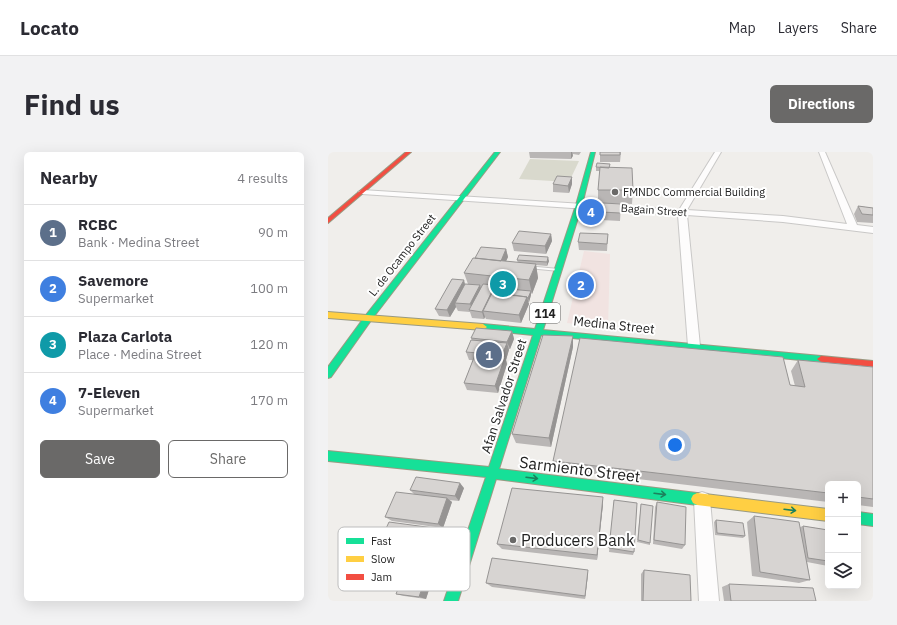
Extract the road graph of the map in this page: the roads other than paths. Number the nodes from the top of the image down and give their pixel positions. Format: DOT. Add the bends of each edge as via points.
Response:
graph roads {
  1 [pos="409,152"];
  2 [pos="498,152"];
  3 [pos="593,152"];
  4 [pos="718,152"];
  5 [pos="822,152"];
  6 [pos="362,192"];
  7 [pos="461,199"];
  8 [pos="579,205"];
  9 [pos="682,212"];
  10 [pos="328,221"];
  11 [pos="854,227"];
  12 [pos="873,230"];
  13 [pos="523,267"];
  14 [pos="559,270"];
  15 [pos="328,315"];
  16 [pos="369,317"];
  17 [pos="539,331"];
  18 [pos="694,346"];
  19 [pos="873,364"];
  20 [pos="328,374"];
  21 [pos="328,456"];
  22 [pos="493,473"];
  23 [pos="702,500"];
  24 [pos="825,515"];
  25 [pos="861,518"];
  26 [pos="873,520"];
  27 [pos="470,543"];
  28 [pos="454,591"];
  29 [pos="451,601"];
  30 [pos="708,601"];
  1 -- 6 [label="street"];
  2 -- 7 [label="street, L. de Ocampo Street"];
  3 -- 8 [label="street, Afan Salvador Street / 114"];
  4 -- 9 [label="street"];
  5 -- 11 [label="street"];
  6 -- 7 [label="street, Bagain Street"];
  6 -- 10 [label="street"];
  7 -- 8 [label="street, Bagain Street"];
  7 -- 16 [label="street, L. de Ocampo Street"];
  8 -- 9 [label="street, Bagain Street"];
  8 -- 14 [label="street, Afan Salvador Street / 114"];
  9 -- 11 [label="street, Bagain Street"];
  9 -- 18 [label="street"];
  11 -- 12 [label="street, Bagain Street"];
  13 -- 14 [label="lane"];
  14 -- 17 [label="street, Afan Salvador Street / 114"];
  15 -- 16 [label="street, Medina Street"];
  16 -- 17 [label="street, Medina Street"];
  16 -- 20 [label="street, L. de Ocampo Street"];
  17 -- 18 [label="street, Medina Street"];
  17 -- 22 [label="street, Afan Salvador Street / 114"];
  18 -- 19 [label="street, Medina Street"];
  21 -- 22 [label="street, Sarmiento Street"];
  22 -- 23 [label="street, Sarmiento Street, one-way"];
  22 -- 27 [label="street, Afan Salvador Street / 114"];
  23 -- 24 [label="street, Sarmiento Street, one-way"];
  23 -- 30 [label="street"];
  25 -- 26 [label="street"];
  28 -- 29 [label="street, Afan Salvador Street / 114"];
}
